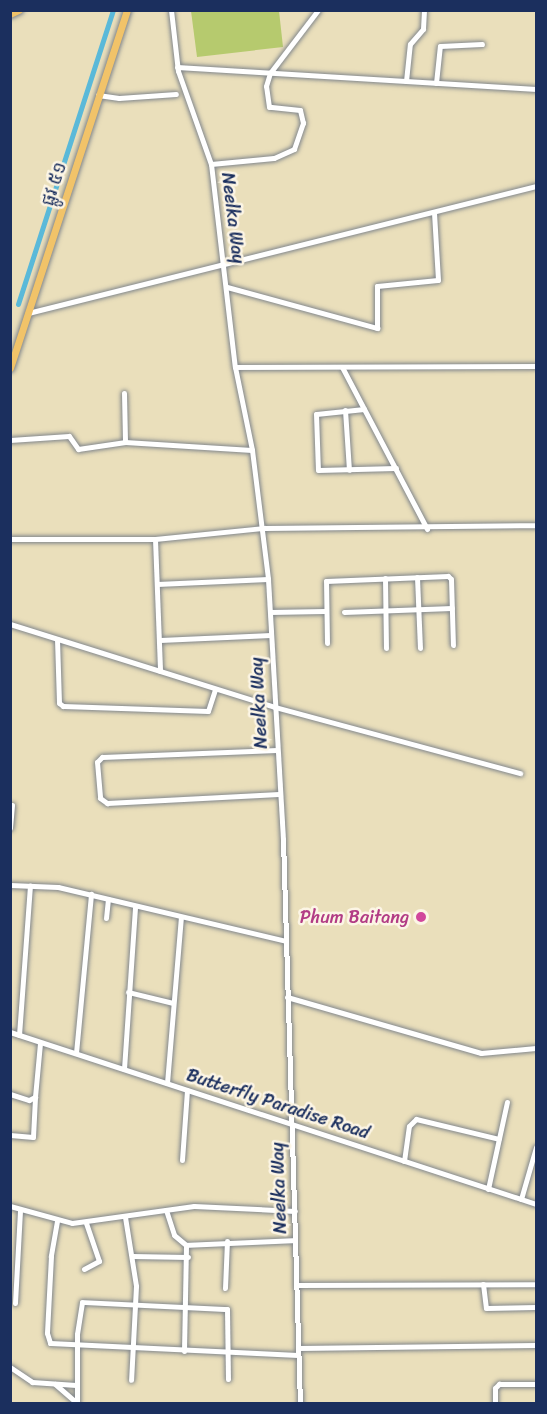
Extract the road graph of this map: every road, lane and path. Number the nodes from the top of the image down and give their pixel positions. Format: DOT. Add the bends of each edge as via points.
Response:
graph roads {
  1 [pos="19,10"];
  2 [pos="127,10"];
  3 [pos="171,10"];
  4 [pos="318,10"];
  5 [pos="424,10"];
  6 [pos="10,14"];
  7 [pos="482,44"];
  8 [pos="177,67"];
  9 [pos="270,73"];
  10 [pos="406,81"];
  11 [pos="436,83"];
  12 [pos="537,89"];
  13 [pos="176,94"];
  14 [pos="98,95"];
  15 [pos="211,164"];
  16 [pos="537,186"];
  17 [pos="434,212"];
  18 [pos="224,266"];
  19 [pos="226,286"];
  20 [pos="28,313"];
  21 [pos="537,366"];
  22 [pos="235,367"];
  23 [pos="342,367"];
  24 [pos="10,368"];
  25 [pos="124,393"];
  26 [pos="364,409"];
  27 [pos="345,411"];
  28 [pos="10,440"];
  29 [pos="125,442"];
  30 [pos="252,450"];
  31 [pos="396,468"];
  32 [pos="349,470"];
  33 [pos="537,525"];
  34 [pos="264,528"];
  35 [pos="427,529"];
  36 [pos="10,539"];
  37 [pos="155,539"];
  38 [pos="417,577"];
  39 [pos="385,578"];
  40 [pos="268,579"];
  41 [pos="157,584"];
  42 [pos="452,608"];
  43 [pos="418,609"];
  44 [pos="384,610"];
  45 [pos="325,611"];
  46 [pos="270,612"];
  47 [pos="344,612"];
  48 [pos="10,624"];
  49 [pos="271,635"];
  50 [pos="57,639"];
  51 [pos="160,640"];
  52 [pos="327,643"];
  53 [pos="453,645"];
  54 [pos="386,648"];
  55 [pos="420,648"];
  56 [pos="160,671"];
  57 [pos="214,689"];
  58 [pos="275,707"];
  59 [pos="277,750"];
  60 [pos="520,773"];
  61 [pos="279,794"];
  62 [pos="12,805"];
  63 [pos="10,828"];
  64 [pos="10,885"];
  65 [pos="30,885"];
  66 [pos="91,894"];
  67 [pos="108,899"];
  68 [pos="135,906"];
  69 [pos="106,918"];
  70 [pos="181,918"];
  71 [pos="286,941"];
  72 [pos="128,992"];
  73 [pos="287,997"];
  74 [pos="173,1003"];
  75 [pos="10,1032"];
  76 [pos="19,1035"];
  77 [pos="39,1043"];
  78 [pos="537,1048"];
  79 [pos="76,1053"];
  80 [pos="124,1070"];
  81 [pos="167,1083"];
  82 [pos="187,1090"];
  83 [pos="10,1094"];
  84 [pos="35,1097"];
  85 [pos="507,1102"];
  86 [pos="292,1124"];
  87 [pos="10,1135"];
  88 [pos="500,1139"];
  89 [pos="536,1150"];
  90 [pos="182,1160"];
  91 [pos="404,1161"];
  92 [pos="488,1189"];
  93 [pos="521,1199"];
  94 [pos="537,1204"];
  95 [pos="10,1206"];
  96 [pos="20,1210"];
  97 [pos="166,1210"];
  98 [pos="295,1210"];
  99 [pos="125,1217"];
  100 [pos="57,1221"];
  101 [pos="86,1223"];
  102 [pos="295,1240"];
  103 [pos="227,1241"];
  104 [pos="186,1245"];
  105 [pos="132,1256"];
  106 [pos="188,1257"];
  107 [pos="84,1269"];
  108 [pos="483,1284"];
  109 [pos="537,1284"];
  110 [pos="296,1285"];
  111 [pos="225,1288"];
  112 [pos="15,1303"];
  113 [pos="136,1305"];
  114 [pos="537,1307"];
  115 [pos="186,1308"];
  116 [pos="78,1345"];
  117 [pos="537,1345"];
  118 [pos="133,1348"];
  119 [pos="298,1348"];
  120 [pos="184,1351"];
  121 [pos="228,1353"];
  122 [pos="298,1355"];
  123 [pos="10,1367"];
  124 [pos="228,1379"];
  125 [pos="131,1380"];
  126 [pos="55,1384"];
  127 [pos="537,1384"];
  128 [pos="76,1385"];
  129 [pos="77,1404"];
  130 [pos="300,1404"];
  131 [pos="495,1404"];
  1 -- 6 [label="highway"];
  2 -- 14 [label="main road, ផ្លូវ ៥១"];
  3 -- 8 [label="street, Neelka Way"];
  4 -- 9 [label="street"];
  5 -- 10 [label="street" via="423,29 410,44"];
  7 -- 11 [label="street" via="440,46"];
  8 -- 9 [label="street"];
  8 -- 15 [label="street, Neelka Way"];
  9 -- 10 [label="street"];
  9 -- 15 [label="street" via="265,98 268,107 295,107 301,113 301,134 294,148 274,158"];
  10 -- 11 [label="street"];
  11 -- 12 [label="street"];
  13 -- 14 [label="street"];
  14 -- 20 [label="main road, ផ្លូវ ៥១"];
  15 -- 18 [label="street, Neelka Way"];
  16 -- 17 [label="street"];
  17 -- 18 [label="street"];
  17 -- 19 [label="street" via="438,280 377,286 377,328"];
  18 -- 19 [label="street, Neelka Way"];
  18 -- 20 [label="street"];
  19 -- 22 [label="street, Neelka Way"];
  20 -- 24 [label="main road, ផ្លូវ ៥១"];
  21 -- 23 [label="street"];
  22 -- 23 [label="street"];
  22 -- 30 [label="street, Neelka Way"];
  23 -- 26 [label="street"];
  25 -- 29 [label="street"];
  26 -- 27 [label="street"];
  26 -- 31 [label="street"];
  27 -- 32 [label="street"];
  27 -- 32 [label="street" via="316,414 317,467 321,471"];
  28 -- 29 [label="street" via="69,435 81,449"];
  29 -- 30 [label="street"];
  30 -- 34 [label="street, Neelka Way"];
  31 -- 32 [label="street"];
  31 -- 35 [label="street"];
  33 -- 35 [label="street"];
  34 -- 35 [label="street"];
  34 -- 37 [label="street"];
  34 -- 40 [label="street, Neelka Way"];
  36 -- 37 [label="street"];
  37 -- 41 [label="street"];
  38 -- 39 [label="street"];
  38 -- 42 [label="street" via="450,577"];
  38 -- 43 [label="street"];
  39 -- 44 [label="street"];
  39 -- 45 [label="street" via="326,581"];
  40 -- 41 [label="street"];
  40 -- 46 [label="street, Neelka Way"];
  41 -- 51 [label="street"];
  42 -- 43 [label="street"];
  42 -- 53 [label="street"];
  43 -- 44 [label="street"];
  43 -- 55 [label="street"];
  44 -- 47 [label="street"];
  44 -- 54 [label="street"];
  45 -- 46 [label="street"];
  45 -- 52 [label="street"];
  46 -- 49 [label="street, Neelka Way"];
  48 -- 50 [label="street"];
  49 -- 51 [label="street"];
  49 -- 58 [label="street, Neelka Way"];
  50 -- 56 [label="street"];
  50 -- 57 [label="street" via="59,703 63,706 204,712 210,709"];
  51 -- 56 [label="street"];
  56 -- 57 [label="street"];
  57 -- 58 [label="street"];
  58 -- 59 [label="street, Neelka Way"];
  58 -- 60 [label="street"];
  59 -- 61 [label="street, Neelka Way"];
  59 -- 61 [label="street" via="102,757 97,762 100,798 107,803"];
  61 -- 71 [label="street, Neelka Way"];
  62 -- 63 [label="street"];
  64 -- 65 [label="street"];
  65 -- 66 [label="street"];
  65 -- 76 [label="street"];
  66 -- 67 [label="street"];
  66 -- 79 [label="street"];
  67 -- 68 [label="street"];
  67 -- 69 [label="street"];
  68 -- 70 [label="street"];
  68 -- 72 [label="street"];
  70 -- 71 [label="street"];
  70 -- 74 [label="street"];
  71 -- 73 [label="street, Neelka Way"];
  72 -- 74 [label="street"];
  72 -- 80 [label="street"];
  73 -- 78 [label="street" via="481,1053"];
  73 -- 86 [label="street, Neelka Way"];
  74 -- 81 [label="street"];
  75 -- 76 [label="street, Butterfly Paradise Road"];
  76 -- 77 [label="street, Butterfly Paradise Road"];
  77 -- 79 [label="street, Butterfly Paradise Road"];
  77 -- 84 [label="street"];
  79 -- 80 [label="street, Butterfly Paradise Road"];
  80 -- 81 [label="street, Butterfly Paradise Road"];
  81 -- 82 [label="street, Butterfly Paradise Road"];
  82 -- 86 [label="street, Butterfly Paradise Road"];
  82 -- 90 [label="street"];
  83 -- 84 [label="street" via="29,1100"];
  84 -- 87 [label="street" via="33,1137"];
  85 -- 88 [label="street"];
  86 -- 91 [label="street, Butterfly Paradise Road"];
  86 -- 98 [label="street, Neelka Way"];
  88 -- 91 [label="street" via="416,1119 409,1126"];
  88 -- 92 [label="street"];
  89 -- 93 [label="street"];
  91 -- 92 [label="street, Butterfly Paradise Road"];
  92 -- 93 [label="street, Butterfly Paradise Road"];
  93 -- 94 [label="street, Butterfly Paradise Road"];
  95 -- 96 [label="street"];
  96 -- 100 [label="street"];
  96 -- 112 [label="street"];
  97 -- 98 [label="street" via="194,1206"];
  97 -- 99 [label="street"];
  97 -- 104 [label="street" via="174,1235"];
  98 -- 102 [label="street, Neelka Way"];
  99 -- 101 [label="street"];
  99 -- 105 [label="street"];
  100 -- 101 [label="street"];
  100 -- 116 [label="street" via="51,1256 47,1339 53,1344"];
  101 -- 107 [label="street" via="99,1261"];
  102 -- 103 [label="street"];
  102 -- 110 [label="street, Neelka Way"];
  103 -- 104 [label="street"];
  103 -- 111 [label="street"];
  104 -- 106 [label="street"];
  105 -- 106 [label="street"];
  105 -- 113 [label="street"];
  106 -- 115 [label="street"];
  108 -- 109 [label="street"];
  108 -- 110 [label="street"];
  108 -- 114 [label="street" via="486,1308"];
  110 -- 119 [label="street, Neelka Way"];
  113 -- 115 [label="street"];
  113 -- 116 [label="street" via="80,1302"];
  113 -- 118 [label="street"];
  115 -- 120 [label="street"];
  115 -- 121 [label="street" via="229,1311"];
  116 -- 118 [label="street"];
  116 -- 128 [label="street"];
  117 -- 119 [label="street"];
  118 -- 120 [label="street"];
  118 -- 125 [label="street"];
  119 -- 122 [label="street, Neelka Way"];
  120 -- 121 [label="street"];
  121 -- 122 [label="street"];
  121 -- 124 [label="street"];
  122 -- 130 [label="street, Neelka Way"];
  123 -- 126 [label="street" via="32,1382"];
  126 -- 128 [label="street"];
  126 -- 129 [label="street"];
  127 -- 131 [label="street" via="499,1384"];
  128 -- 129 [label="street"];
}
